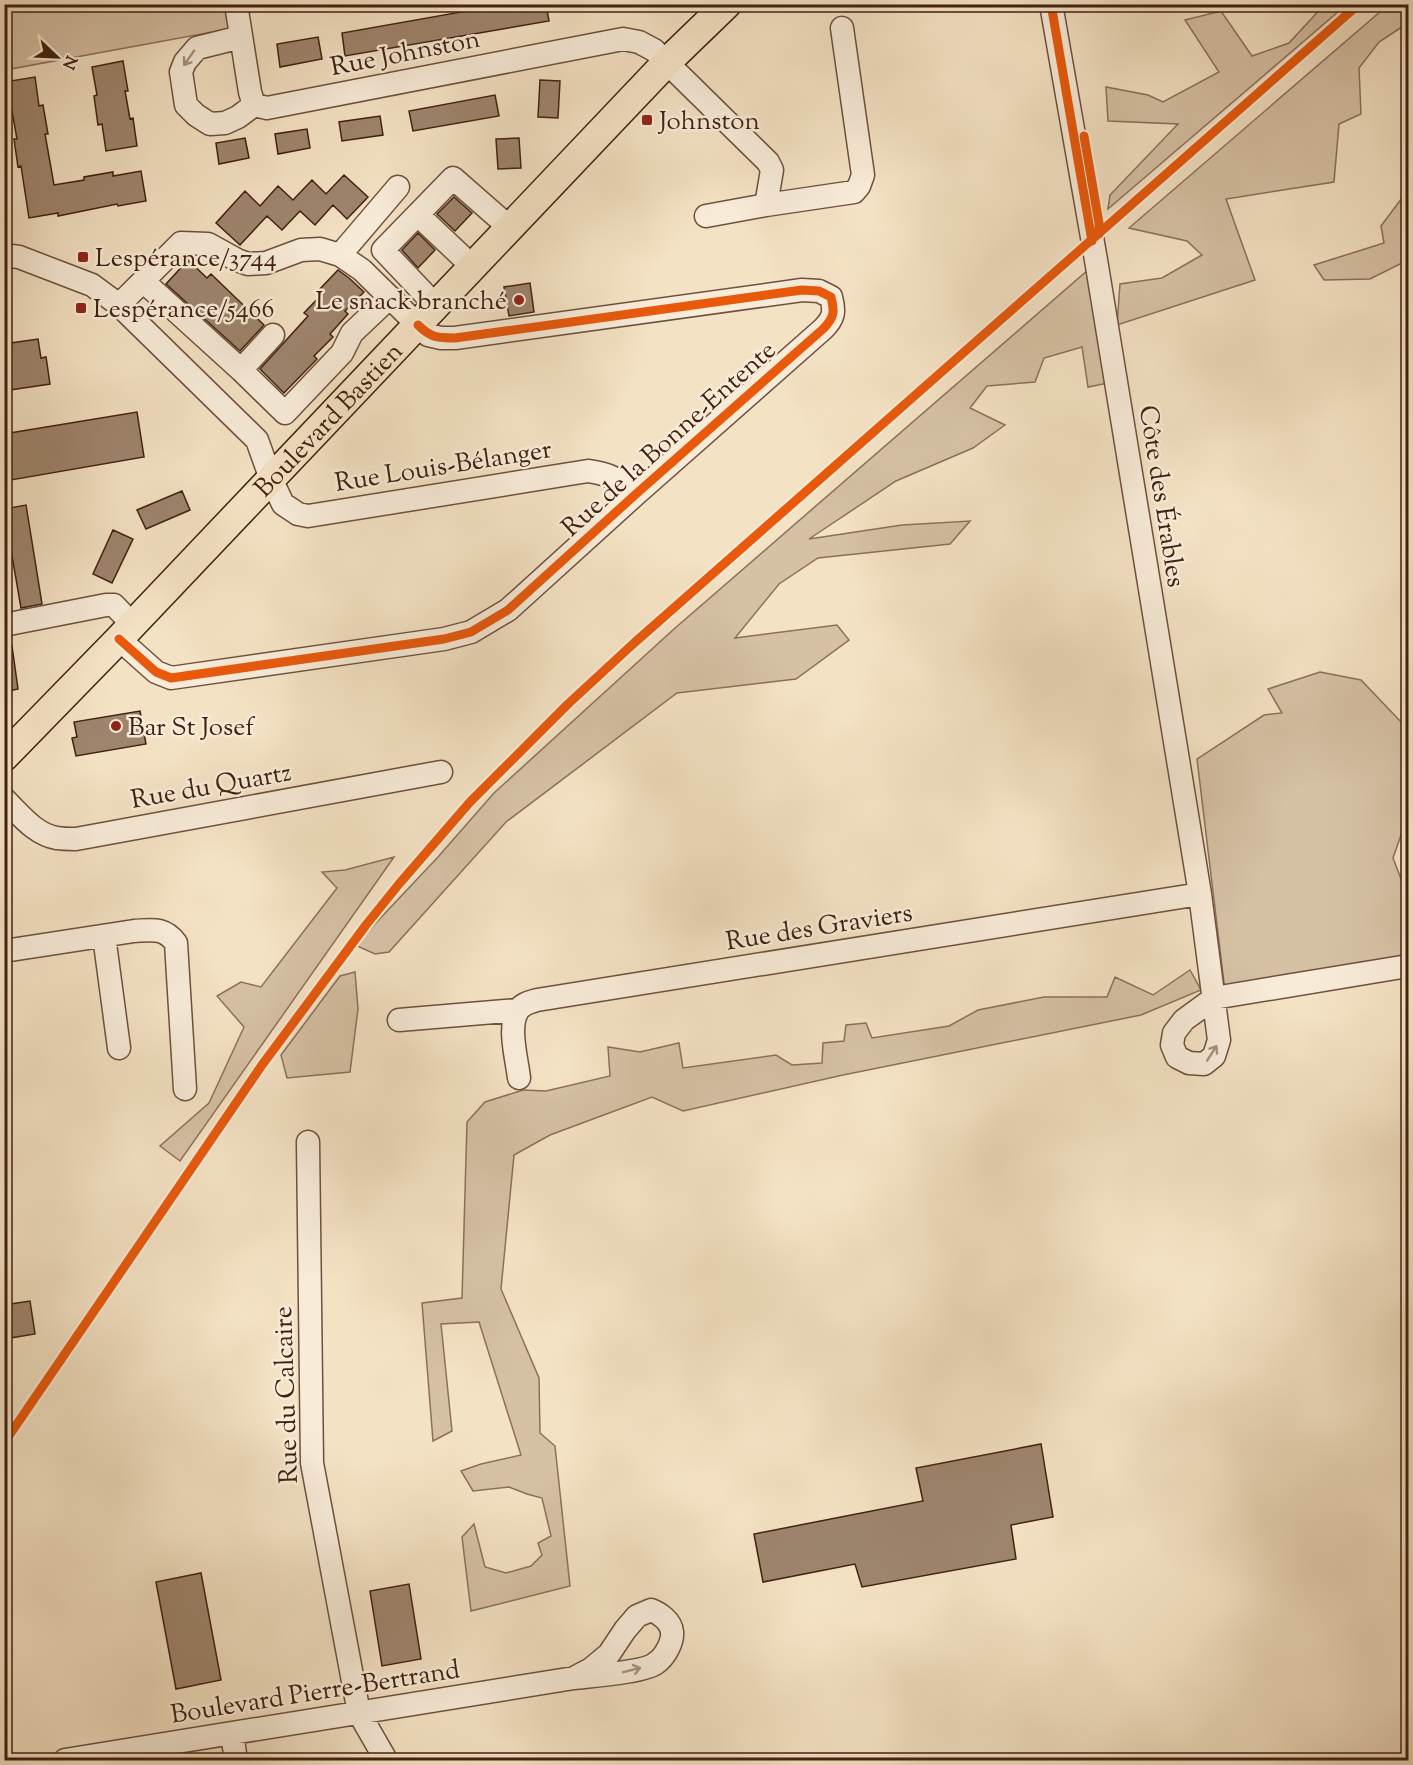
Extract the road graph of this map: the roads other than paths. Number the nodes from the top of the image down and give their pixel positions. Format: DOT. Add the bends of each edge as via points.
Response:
graph roads {
  1 [pos="236,4"];
  2 [pos="727,4"];
  3 [pos="1051,4"];
  4 [pos="842,28"];
  5 [pos="241,37"];
  6 [pos="667,62"];
  7 [pos="254,105"];
  8 [pos="398,187"];
  9 [pos="766,205"];
  10 [pos="418,214"];
  11 [pos="706,216"];
  12 [pos="510,228"];
  13 [pos="4,255"];
  14 [pos="340,255"];
  15 [pos="473,267"];
  16 [pos="143,281"];
  17 [pos="390,297"];
  18 [pos="119,305"];
  19 [pos="428,315"];
  20 [pos="273,335"];
  21 [pos="241,370"];
  22 [pos="271,479"];
  23 [pos="636,494"];
  24 [pos="4,624"];
  25 [pos="126,632"];
  26 [pos="4,757"];
  27 [pos="441,772"];
  28 [pos="4,799"];
  29 [pos="1200,894"];
  30 [pos="104,936"];
  31 [pos="4,951"];
  32 [pos="1408,966"];
  33 [pos="517,1010"];
  34 [pos="399,1020"];
  35 [pos="119,1048"];
  36 [pos="519,1078"];
  37 [pos="185,1089"];
  38 [pos="308,1142"];
  39 [pos="574,1678"];
  40 [pos="359,1713"];
  41 [pos="232,1734"];
  42 [pos="130,1755"];
  43 [pos="65,1761"];
  44 [pos="236,1761"];
  45 [pos="386,1761"];
  1 -- 5 [label="street"];
  2 -- 6 [label="main road, Boulevard Bastien"];
  3 -- 29 [label="street, Côte des Érables"];
  4 -- 9 [label="street" via="863,176 860,186 854,192"];
  5 -- 7 [label="street"];
  5 -- 7 [label="street, one-way" via="197,48 185,62 181,72 186,105 210,123 225,123"];
  6 -- 7 [label="street, Rue Johnston" via="639,42 623,39 267,108"];
  6 -- 9 [label="street, Rue Johnston" via="768,162 772,170"];
  6 -- 12 [label="main road, Boulevard Bastien"];
  8 -- 14 [label="street"];
  9 -- 11 [label="street"];
  10 -- 12 [label="street" via="453,178"];
  10 -- 15 [label="street"];
  10 -- 19 [label="street" via="384,250"];
  12 -- 15 [label="main road, Boulevard Bastien"];
  13 -- 18 [label="street, Rue Louis-Bélanger" via="92,285"];
  14 -- 16 [label="street" via="320,249 301,250 266,263 248,264 208,244 181,243"];
  14 -- 17 [label="street"];
  15 -- 19 [label="main road, Boulevard Bastien"];
  16 -- 18 [label="street"];
  16 -- 21 [label="street"];
  17 -- 19 [label="street"];
  17 -- 21 [label="street" via="352,333 342,353 285,413"];
  18 -- 22 [label="street, Rue Louis-Bélanger" via="257,440"];
  19 -- 22 [label="main road, Boulevard Bastien"];
  19 -- 23 [label="street, Rue de la Bonne-Entente" via="428,335 455,338 802,290 819,291 831,297 832,320"];
  20 -- 21 [label="street"];
  22 -- 23 [label="street, Rue Louis-Bélanger" via="283,504 308,516 588,471 620,480"];
  22 -- 25 [label="main road, Boulevard Bastien"];
  23 -- 25 [label="street, Rue de la Bonne-Entente" via="508,610 471,632 171,678 156,672"];
  24 -- 25 [label="street, Rue de la Bonne-Entente" via="114,605"];
  25 -- 26 [label="main road, Boulevard Bastien"];
  27 -- 28 [label="street, Rue du Quartz" via="76,839 49,836 37,830"];
  29 -- 32 [label="street, Côte des Érables" via="1214,998"];
  29 -- 33 [label="street, Rue des Graviers" via="537,1000"];
  30 -- 31 [label="street"];
  30 -- 35 [label="street"];
  30 -- 37 [label="street" via="155,930 168,933 177,943"];
  33 -- 34 [label="street, Rue des Graviers"];
  33 -- 36 [label="street" via="513,1032"];
  38 -- 40 [label="street, Rue du Calcaire" via="312,1463"];
  39 -- 40 [label="street, Boulevard Pierre-Bertrand"];
  40 -- 41 [label="street, Boulevard Pierre-Bertrand"];
  40 -- 45 [label="street, Rue du Calcaire"];
  41 -- 42 [label="street, Boulevard Pierre-Bertrand"];
  41 -- 44 [label="street"];
  42 -- 43 [label="street, Boulevard Pierre-Bertrand"];
}
